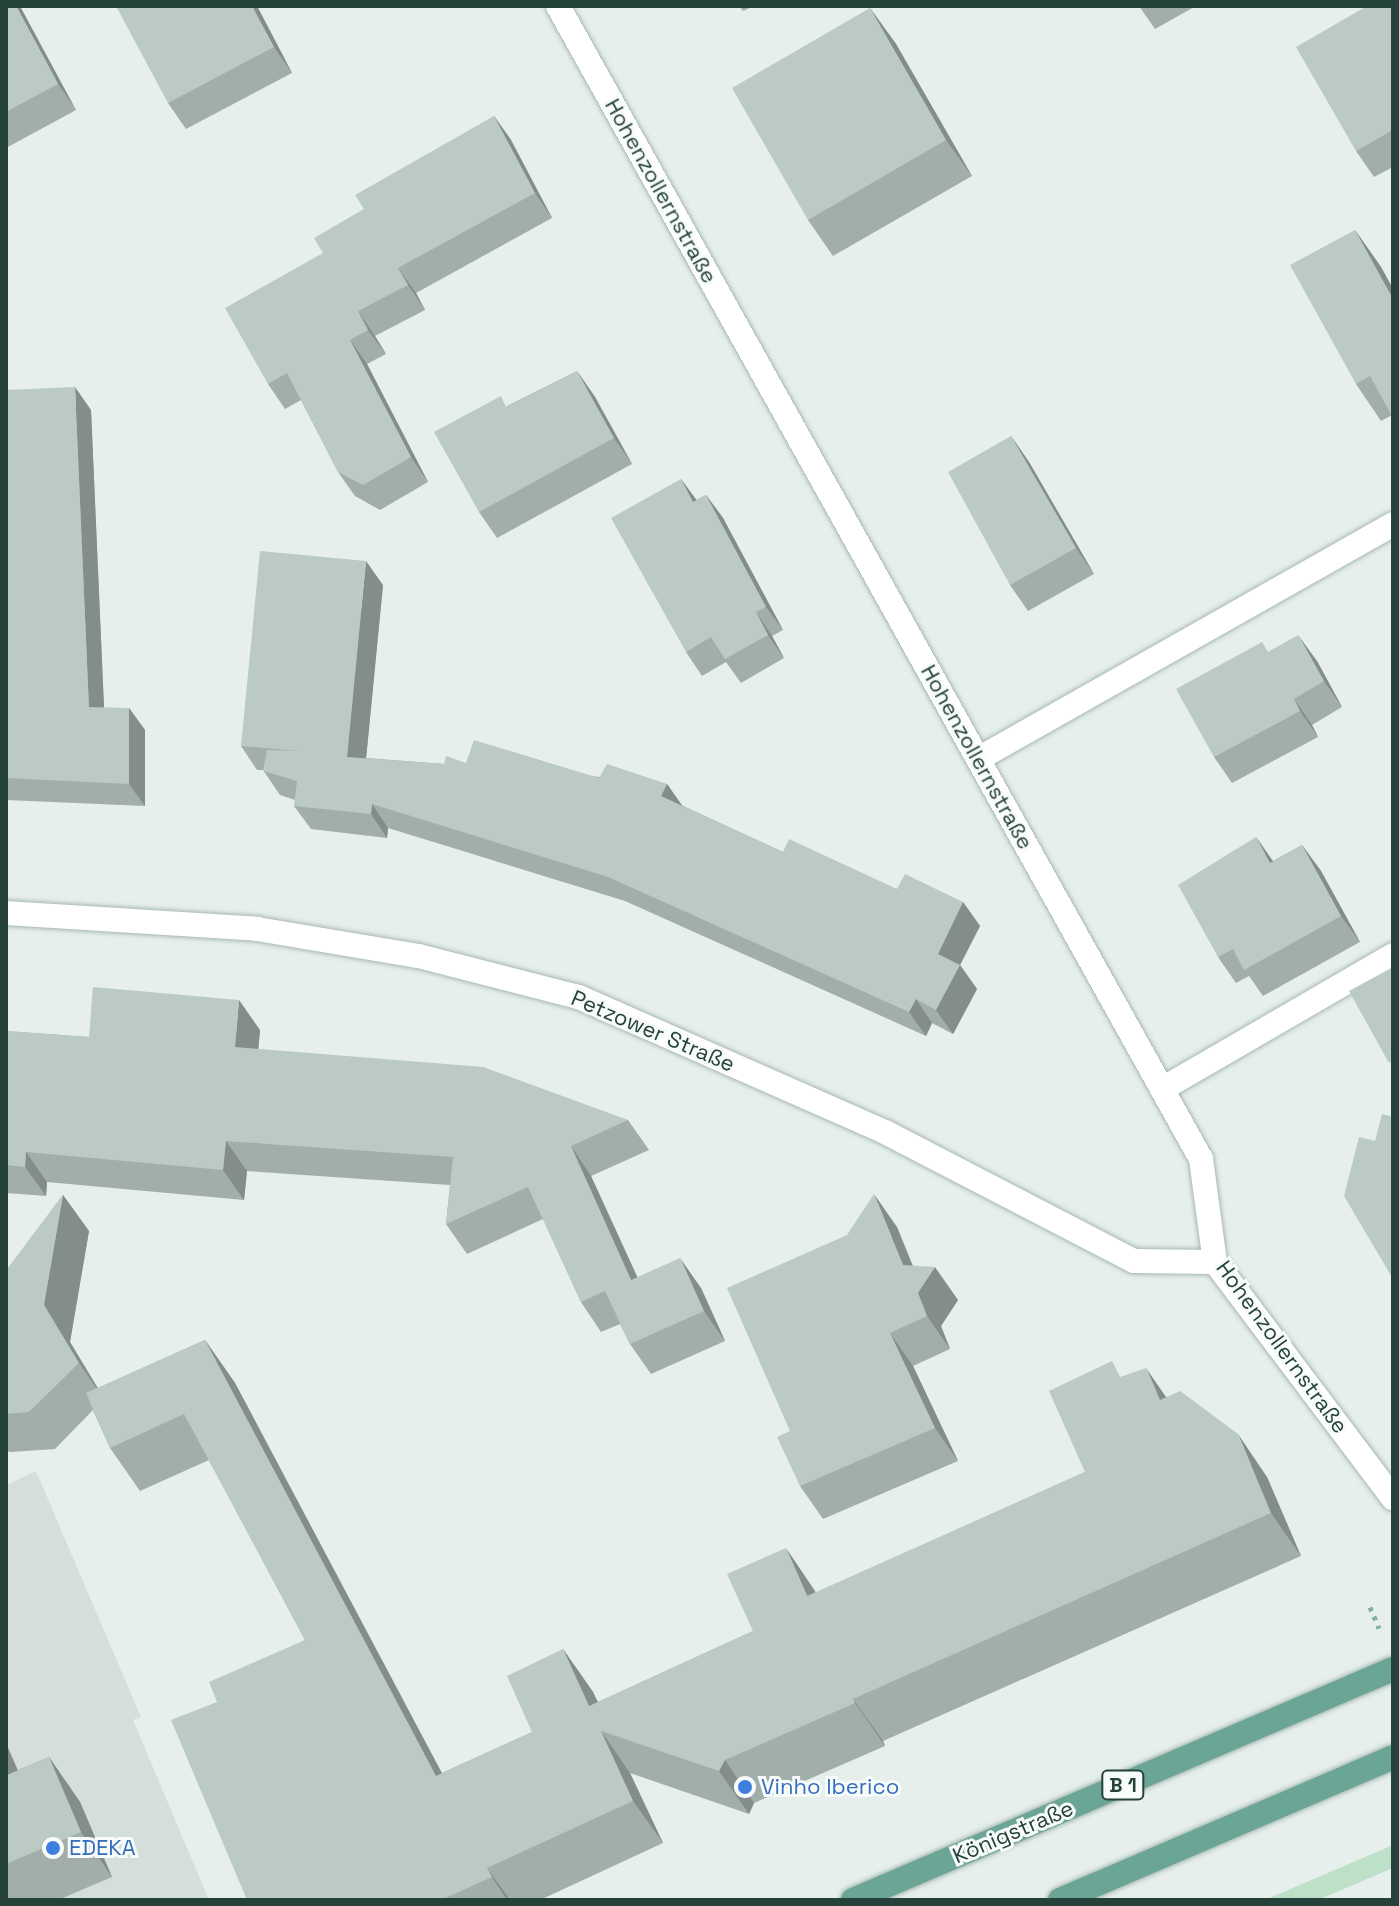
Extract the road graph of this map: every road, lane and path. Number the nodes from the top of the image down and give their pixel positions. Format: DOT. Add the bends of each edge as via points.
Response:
graph roads {
  1 [pos="558,6"];
  2 [pos="1393,524"];
  3 [pos="978,759"];
  4 [pos="6,913"];
  5 [pos="1393,955"];
  6 [pos="1162,1089"];
  7 [pos="1215,1262"];
  8 [pos="1393,1498"];
  9 [pos="1393,1669"];
  10 [pos="1393,1757"];
  11 [pos="853,1900"];
  12 [pos="1060,1900"];
  1 -- 3 [label="street, Hohenzollernstraße"];
  2 -- 3 [label="street"];
  3 -- 6 [label="street, Hohenzollernstraße"];
  4 -- 7 [label="street, Petzower Straße" via="257,929 419,956 579,997 885,1132 1134,1261"];
  5 -- 6 [label="street"];
  6 -- 7 [label="street, Hohenzollernstraße" via="1201,1159"];
  7 -- 8 [label="street, Hohenzollernstraße"];
  9 -- 11 [label="main road, Königstraße / B 1"];
  10 -- 12 [label="main road"];
}
